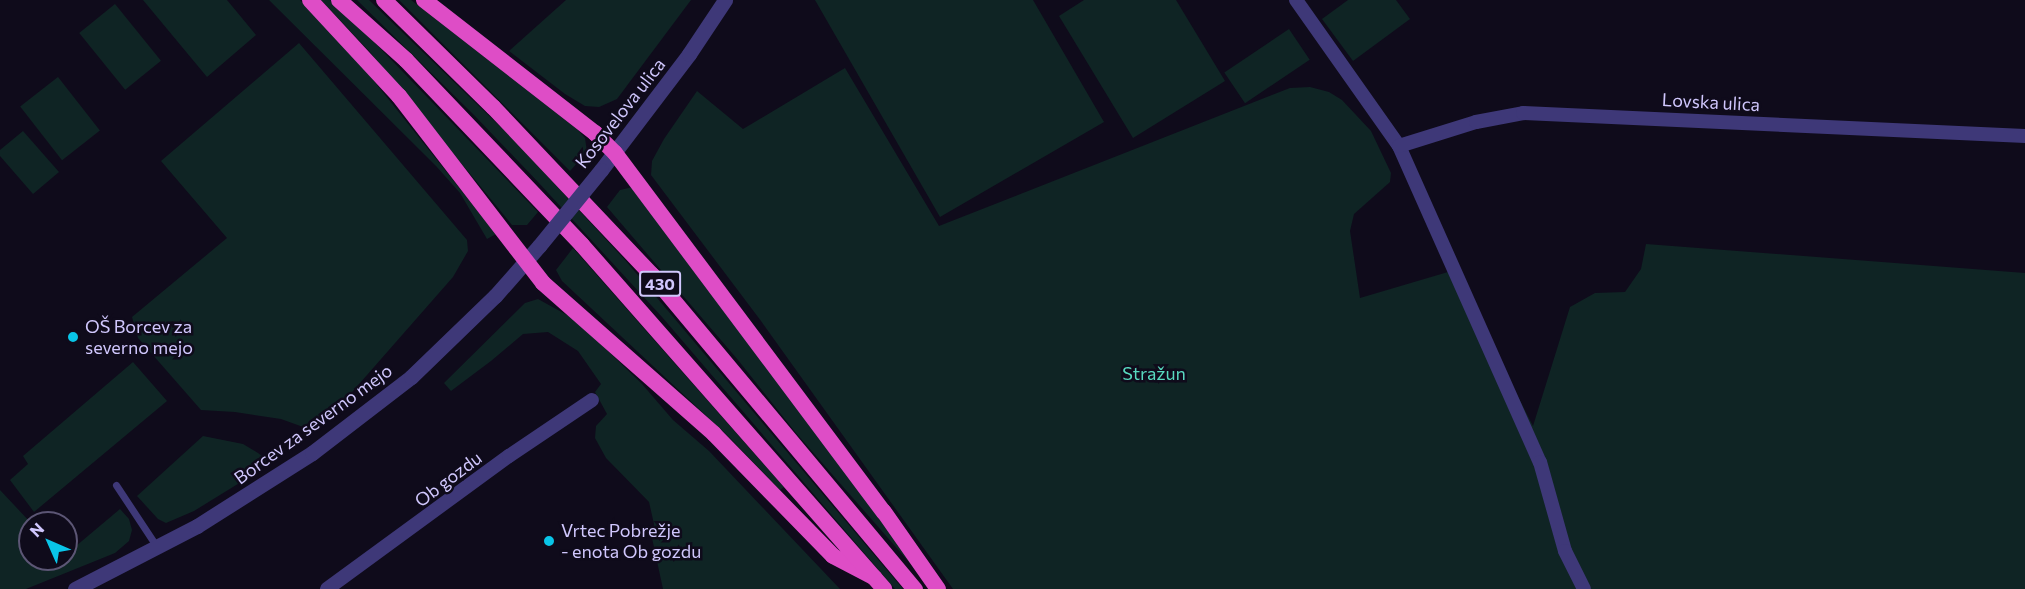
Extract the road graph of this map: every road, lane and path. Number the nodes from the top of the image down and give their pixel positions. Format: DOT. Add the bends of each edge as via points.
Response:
graph roads {
  1 [pos="310,0"];
  2 [pos="339,0"];
  3 [pos="384,0"];
  4 [pos="424,0"];
  5 [pos="725,0"];
  6 [pos="1296,0"];
  7 [pos="2025,136"];
  8 [pos="1399,146"];
  9 [pos="615,153"];
  10 [pos="539,246"];
  11 [pos="524,262"];
  12 [pos="592,400"];
  13 [pos="117,485"];
  14 [pos="157,547"];
  15 [pos="880,584"];
  16 [pos="75,589"];
  17 [pos="327,589"];
  18 [pos="915,589"];
  19 [pos="939,589"];
  20 [pos="1584,589"];
  1 -- 11 [label="highway" via="399,96"];
  2 -- 15 [label="highway, 430" via="414,68 589,252"];
  3 -- 18 [label="highway, 430" via="494,107 652,275"];
  4 -- 9 [label="highway"];
  5 -- 9 [label="street, Kosovelova ulica"];
  6 -- 8 [label="street"];
  7 -- 8 [label="street, Lovska ulica" via="1522,113 1476,122"];
  8 -- 20 [label="street" via="1540,462 1565,551"];
  9 -- 10 [label="street, Kosovelova ulica, bridge"];
  9 -- 19 [label="highway"];
  10 -- 11 [label="street, Borcev za severno mejo"];
  11 -- 14 [label="street, Borcev za severno mejo" via="495,296 411,377 364,414 250,494"];
  11 -- 15 [label="highway" via="714,434 833,556"];
  12 -- 17 [label="street, Ob gozdu"];
  13 -- 14 [label="lane"];
  14 -- 16 [label="street, Borcev za severno mejo"];
}
